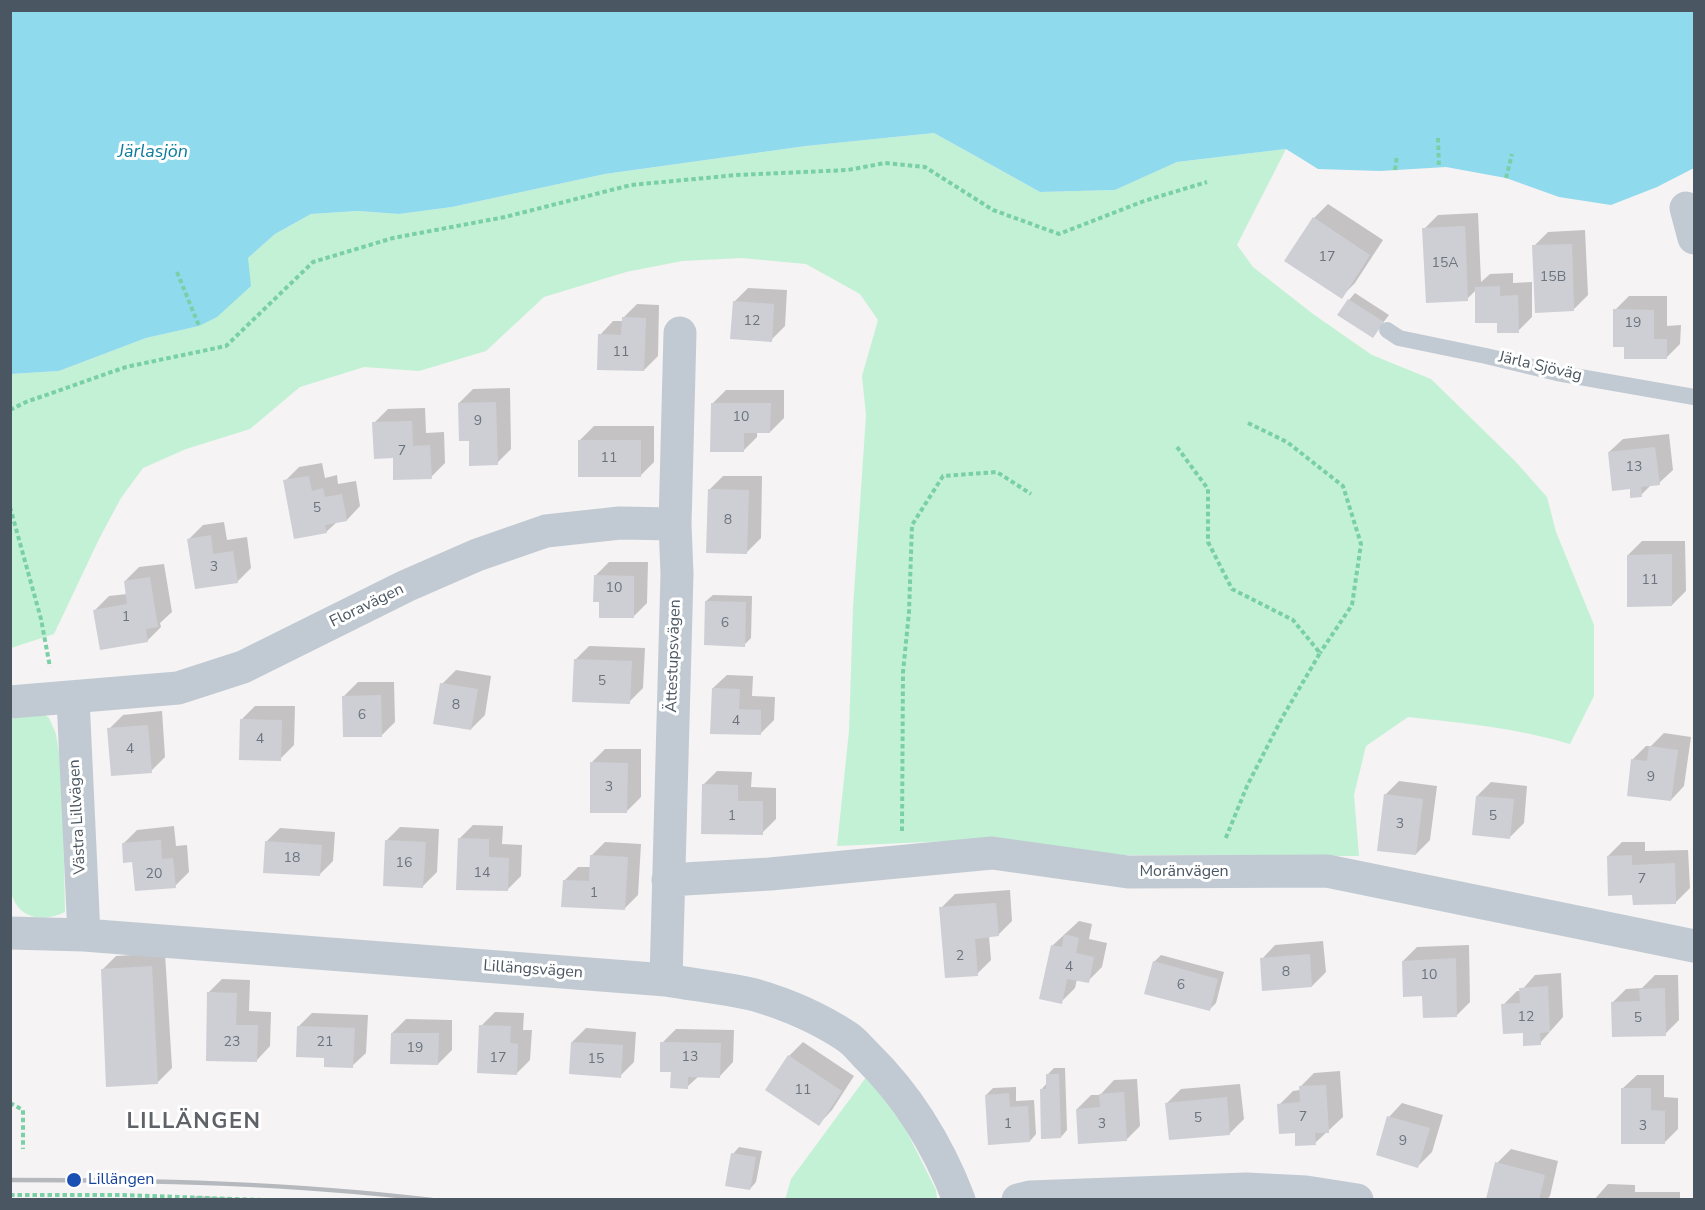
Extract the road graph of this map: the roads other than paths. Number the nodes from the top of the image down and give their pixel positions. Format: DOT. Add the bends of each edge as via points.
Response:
graph roads {
  1 [pos="1387,330"];
  2 [pos="680,333"];
  3 [pos="1695,397"];
  4 [pos="675,524"];
  5 [pos="67,699"];
  6 [pos="10,702"];
  7 [pos="669,880"];
  8 [pos="10,933"];
  9 [pos="84,935"];
  10 [pos="1695,946"];
  11 [pos="666,980"];
  12 [pos="958,1200"];
  13 [pos="1018,1200"];
  14 [pos="1357,1200"];
  1 -- 3 [label="lane, Järla Sjöväg" via="1398,338 1557,373"];
  2 -- 4 [label="street, Ättestupsvägen"];
  4 -- 5 [label="street, Floravägen" via="620,523 546,531 406,586 243,667 178,688"];
  4 -- 7 [label="street, Ättestupsvägen"];
  5 -- 6 [label="street, Floravägen"];
  5 -- 9 [label="street, Västra Lillvägen"];
  7 -- 10 [label="street, Moränvägen" via="992,853 1128,872 1327,871"];
  7 -- 11 [label="street, Ättestupsvägen"];
  8 -- 9 [label="street, Lillängsvägen"];
  9 -- 11 [label="street, Lillängsvägen"];
  11 -- 12 [label="street, Lillängsvägen" via="755,996 805,1014 848,1037 877,1065 926,1130 947,1168"];
  13 -- 14 [label="street" via="1246,1189"];
}
